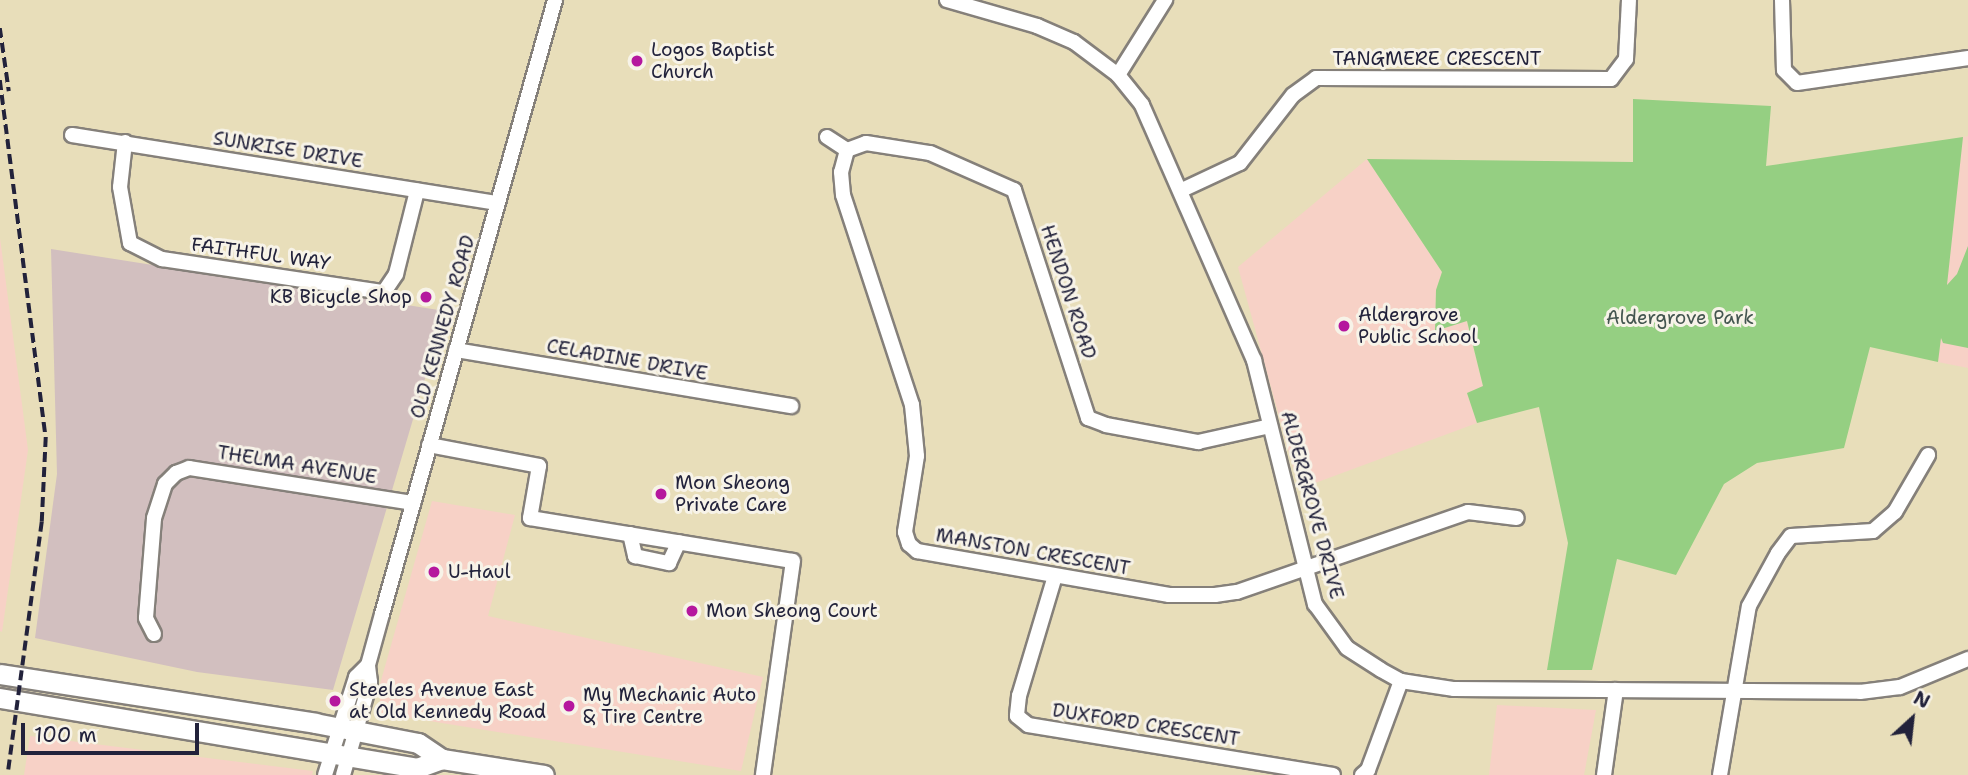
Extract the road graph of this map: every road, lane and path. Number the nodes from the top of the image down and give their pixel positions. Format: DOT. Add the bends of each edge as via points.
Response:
graph roads {
  1 [pos="555,0"];
  2 [pos="947,0"];
  3 [pos="1165,0"];
  4 [pos="1629,0"];
  5 [pos="1782,0"];
  6 [pos="1968,58"];
  7 [pos="1118,75"];
  8 [pos="72,135"];
  9 [pos="827,137"];
  10 [pos="125,142"];
  11 [pos="847,150"];
  12 [pos="1182,190"];
  13 [pos="417,191"];
  14 [pos="498,203"];
  15 [pos="456,350"];
  16 [pos="792,406"];
  17 [pos="1270,426"];
  18 [pos="429,445"];
  19 [pos="1927,455"];
  20 [pos="413,503"];
  21 [pos="1517,518"];
  22 [pos="630,534"];
  23 [pos="679,542"];
  24 [pos="1306,566"];
  25 [pos="1055,576"];
  26 [pos="154,634"];
  27 [pos="1968,659"];
  28 [pos="0,674"];
  29 [pos="1401,681"];
  30 [pos="1616,690"];
  31 [pos="1736,691"];
  32 [pos="0,698"];
  33 [pos="348,729"];
  34 [pos="340,753"];
  35 [pos="442,759"];
  36 [pos="325,775"];
  37 [pos="343,775"];
  38 [pos="544,775"];
  39 [pos="763,775"];
  40 [pos="1334,775"];
  41 [pos="1362,775"];
  42 [pos="1604,775"];
  43 [pos="1720,775"];
  1 -- 14 [label="street, OLD KENNEDY ROAD"];
  2 -- 7 [label="street, ALDERGROVE DRIVE" via="1057,33"];
  3 -- 7 [label="street"];
  4 -- 12 [label="street, TANGMERE CRESCENT" via="1626,59 1611,79 1316,78 1298,89 1240,163"];
  5 -- 6 [label="street" via="1784,70 1797,83"];
  7 -- 12 [label="street, ALDERGROVE DRIVE" via="1152,120"];
  8 -- 10 [label="street, SUNRISE DRIVE"];
  9 -- 11 [label="street"];
  10 -- 13 [label="street, SUNRISE DRIVE"];
  10 -- 13 [label="street, FAITHFUL WAY" via="120,187 130,243 162,259 384,292 396,274"];
  11 -- 17 [label="street, HENDON ROAD" via="866,143 930,153 1014,190 1088,418 1198,442"];
  11 -- 25 [label="street, MANSTON CRESCENT" via="841,172 843,195 912,405 917,456 905,520 909,544 936,557"];
  12 -- 17 [label="street, ALDERGROVE DRIVE" via="1244,335"];
  13 -- 14 [label="street, SUNRISE DRIVE"];
  14 -- 15 [label="street, OLD KENNEDY ROAD"];
  15 -- 16 [label="street, CELADINE DRIVE"];
  15 -- 18 [label="street, OLD KENNEDY ROAD"];
  17 -- 24 [label="street, ALDERGROVE DRIVE"];
  18 -- 20 [label="street, OLD KENNEDY ROAD"];
  18 -- 22 [label="street" via="539,466 530,518"];
  19 -- 31 [label="street" via="1895,512 1873,531 1791,536 1749,606"];
  20 -- 26 [label="street, THELMA AVENUE" via="189,468 176,473 165,484 154,518 146,618"];
  20 -- 33 [label="street, OLD KENNEDY ROAD" via="368,665 370,682"];
  21 -- 24 [label="street, MANSTON CRESCENT" via="1468,512"];
  22 -- 23 [label="street"];
  22 -- 23 [label="street" via="635,556 669,563"];
  23 -- 39 [label="street" via="793,561"];
  24 -- 25 [label="street, MANSTON CRESCENT" via="1237,592 1215,595 1169,595"];
  24 -- 29 [label="street, ALDERGROVE DRIVE" via="1315,604 1335,635 1347,648"];
  25 -- 40 [label="street, DUXFORD CRESCENT" via="1019,696 1017,716 1028,725"];
  27 -- 31 [label="street, ALDERGROVE DRIVE" via="1925,679 1878,691"];
  28 -- 33 [label="main road"];
  29 -- 30 [label="street, ALDERGROVE DRIVE" via="1454,689"];
  29 -- 41 [label="street"];
  30 -- 31 [label="street, ALDERGROVE DRIVE"];
  30 -- 42 [label="street"];
  31 -- 43 [label="street"];
  32 -- 34 [label="main road"];
  33 -- 34 [label="street, OLD KENNEDY ROAD"];
  33 -- 35 [label="main road" via="418,743"];
  34 -- 35 [label="main road" via="417,768"];
  34 -- 36 [label="street"];
  34 -- 37 [label="street"];
  35 -- 38 [label="main road"];
}
